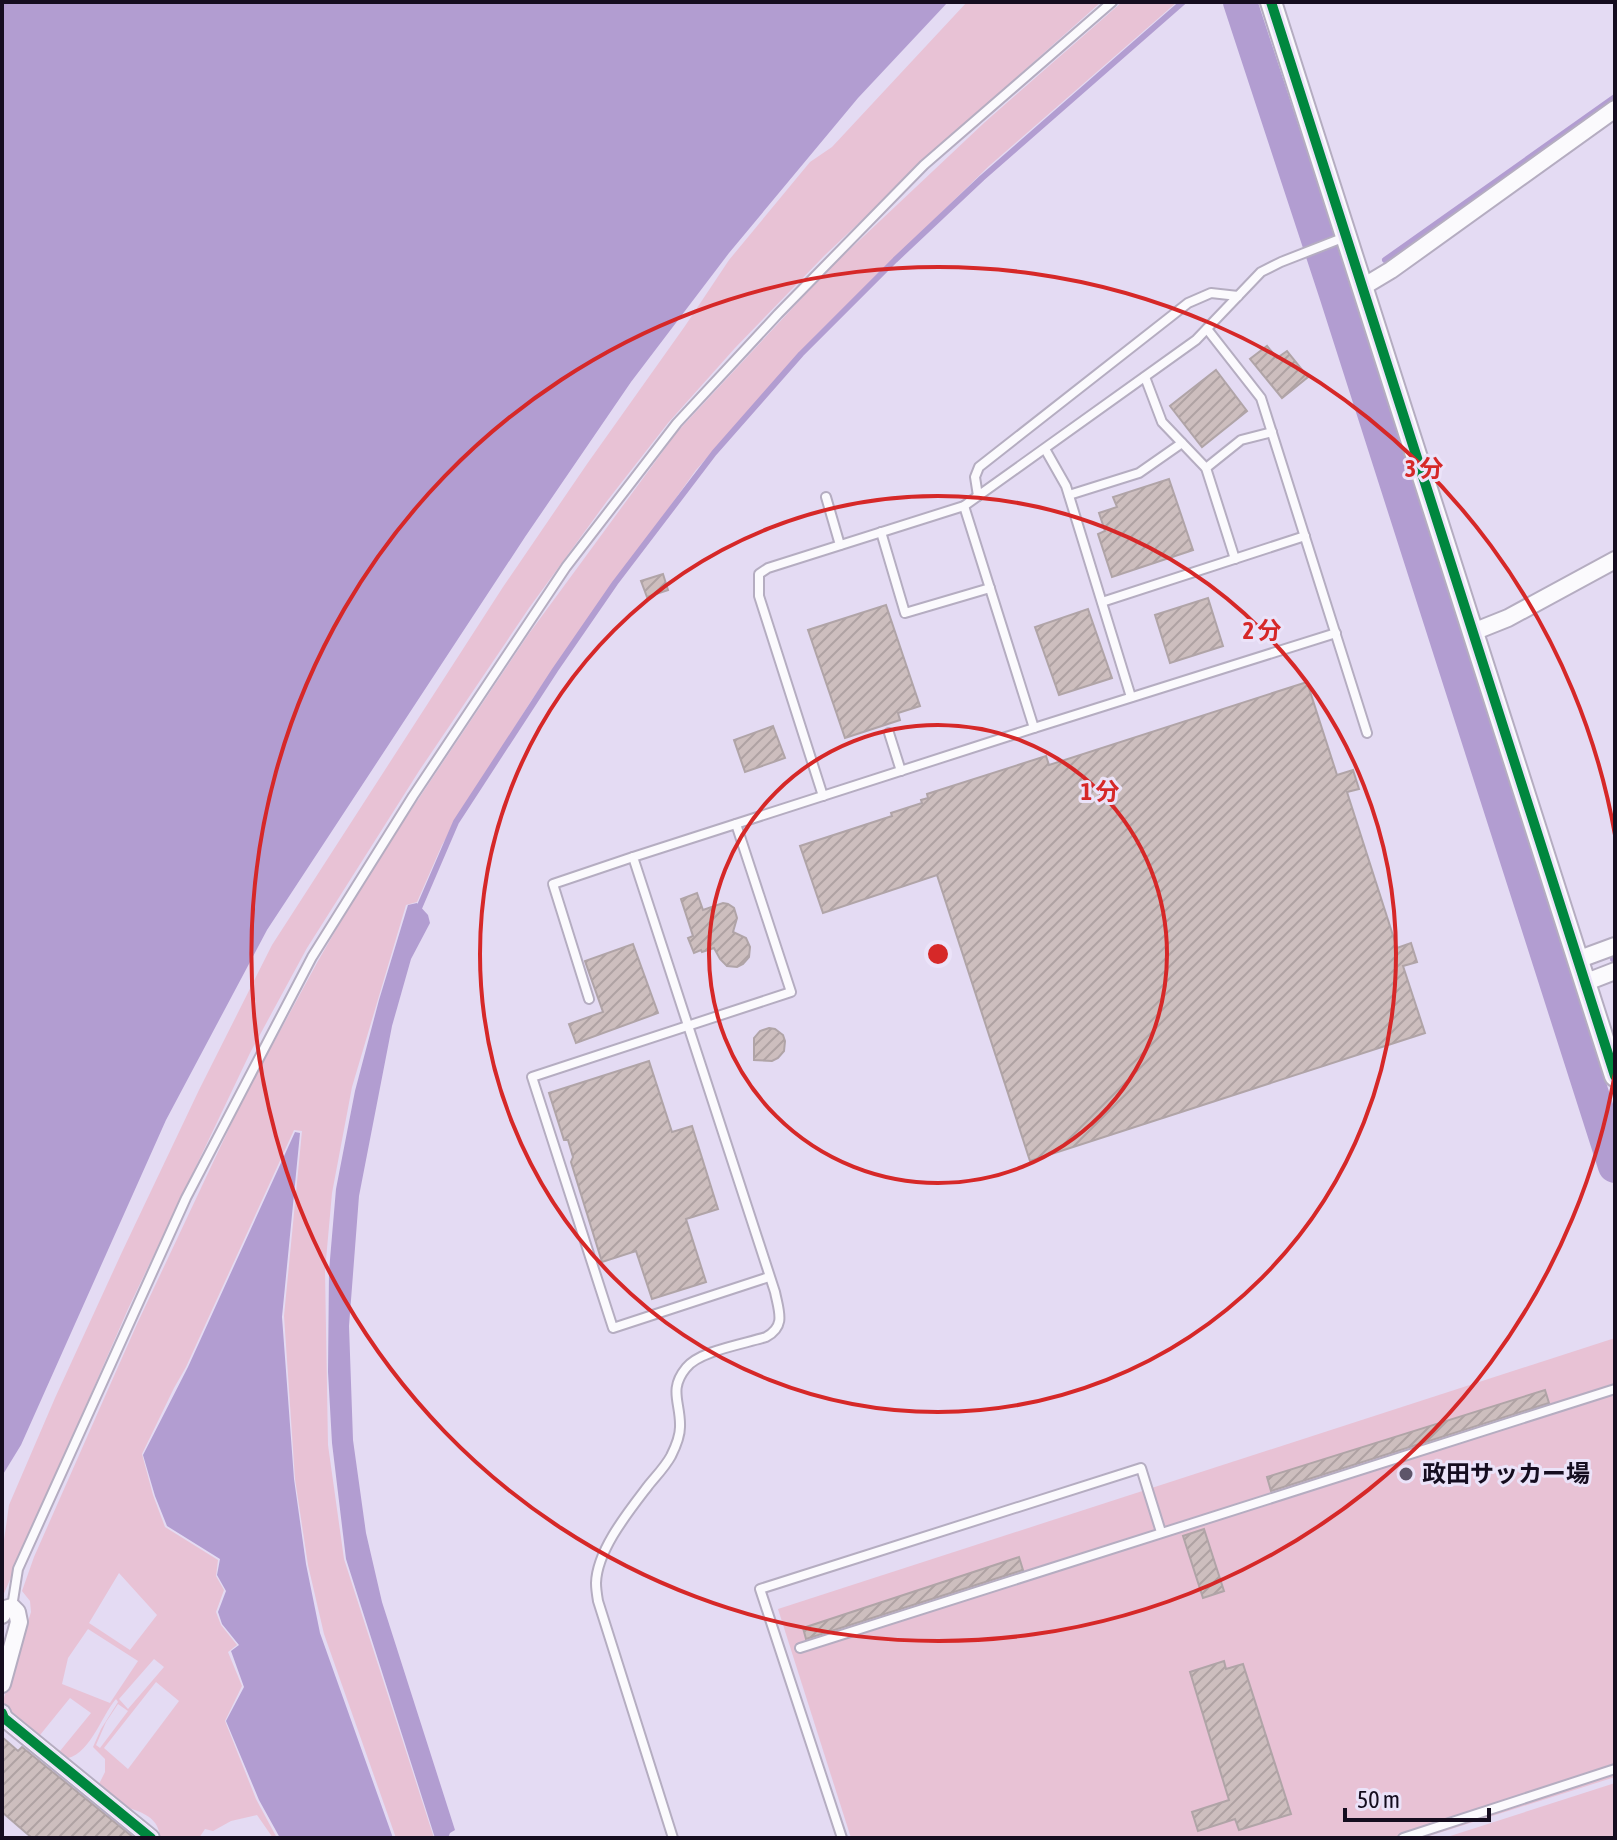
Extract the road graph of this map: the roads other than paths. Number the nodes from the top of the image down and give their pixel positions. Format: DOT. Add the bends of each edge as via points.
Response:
graph roads {
  1 [pos="1112,2"];
  2 [pos="1271,2"];
  3 [pos="1615,109"];
  4 [pos="1337,240"];
  5 [pos="1361,288"];
  6 [pos="1238,296"];
  7 [pos="1207,329"];
  8 [pos="1145,377"];
  9 [pos="1272,432"];
  10 [pos="1182,443"];
  11 [pos="1045,449"];
  12 [pos="1206,468"];
  13 [pos="1069,495"];
  14 [pos="978,496"];
  15 [pos="826,497"];
  16 [pos="964,506"];
  17 [pos="881,532"];
  18 [pos="1305,536"];
  19 [pos="840,545"];
  20 [pos="1235,559"];
  21 [pos="1615,560"];
  22 [pos="990,588"];
  23 [pos="1102,602"];
  24 [pos="1473,632"];
  25 [pos="1336,633"];
  26 [pos="1131,697"];
  27 [pos="1034,728"];
  28 [pos="889,733"];
  29 [pos="1367,733"];
  30 [pos="901,771"];
  31 [pos="823,796"];
  32 [pos="736,824"];
  33 [pos="633,857"];
  34 [pos="1615,946"];
  35 [pos="1577,960"];
  36 [pos="1615,971"];
  37 [pos="1584,983"];
  38 [pos="589,999"];
  39 [pos="688,1026"];
  40 [pos="1615,1076"];
  41 [pos="769,1277"];
  42 [pos="1615,1389"];
  43 [pos="1161,1532"];
  44 [pos="7,1611"];
  45 [pos="800,1648"];
  46 [pos="2,1684"];
  47 [pos="2,1713"];
  48 [pos="1615,1769"];
  49 [pos="151,1838"];
  50 [pos="673,1838"];
  51 [pos="842,1838"];
  52 [pos="1403,1838"];
  1 -- 44 [label="lane" via="924,165 778,314 677,423 566,567 312,957 186,1198 18,1569"];
  2 -- 4 [label="street"];
  3 -- 5 [label="street"];
  4 -- 5 [label="street"];
  4 -- 6 [label="lane" via="1261,272"];
  5 -- 24 [label="street"];
  6 -- 7 [label="lane"];
  6 -- 14 [label="lane" via="1211,293 1188,303 979,467"];
  7 -- 8 [label="lane"];
  7 -- 9 [label="lane" via="1261,398"];
  8 -- 10 [label="lane" via="1162,422"];
  8 -- 11 [label="lane"];
  9 -- 12 [label="lane" via="1241,440"];
  9 -- 18 [label="lane"];
  10 -- 12 [label="lane"];
  10 -- 13 [label="lane" via="1139,473"];
  11 -- 13 [label="lane"];
  11 -- 14 [label="lane"];
  12 -- 20 [label="lane"];
  13 -- 23 [label="lane"];
  14 -- 16 [label="lane"];
  15 -- 19 [label="lane"];
  16 -- 17 [label="lane"];
  16 -- 22 [label="lane"];
  17 -- 19 [label="lane"];
  17 -- 22 [label="lane" via="905,613"];
  18 -- 20 [label="lane"];
  18 -- 25 [label="lane"];
  19 -- 31 [label="lane" via="768,568 759,574 758,585"];
  20 -- 23 [label="lane"];
  21 -- 24 [label="street"];
  22 -- 27 [label="lane"];
  23 -- 26 [label="lane"];
  24 -- 35 [label="street"];
  25 -- 26 [label="lane"];
  25 -- 29 [label="lane"];
  26 -- 27 [label="lane"];
  27 -- 30 [label="lane"];
  28 -- 30 [label="lane"];
  30 -- 31 [label="lane"];
  31 -- 32 [label="lane"];
  32 -- 33 [label="lane"];
  32 -- 39 [label="lane" via="791,992"];
  33 -- 38 [label="lane" via="553,884"];
  33 -- 39 [label="lane"];
  34 -- 35 [label="street"];
  35 -- 37 [label="street"];
  36 -- 37 [label="street"];
  37 -- 40 [label="street"];
  39 -- 41 [label="lane"];
  39 -- 41 [label="lane" via="532,1077 613,1328"];
  41 -- 50 [label="lane" via="779,1327 766,1337 688,1365 675,1395 680,1427 670,1459 608,1543 596,1582"];
  42 -- 43 [label="lane"];
  43 -- 45 [label="lane"];
  43 -- 51 [label="lane" via="1141,1468 760,1589"];
  44 -- 46 [label="street" via="17,1612 19,1622"];
  47 -- 49 [label="street"];
  48 -- 52 [label="lane"];
}
